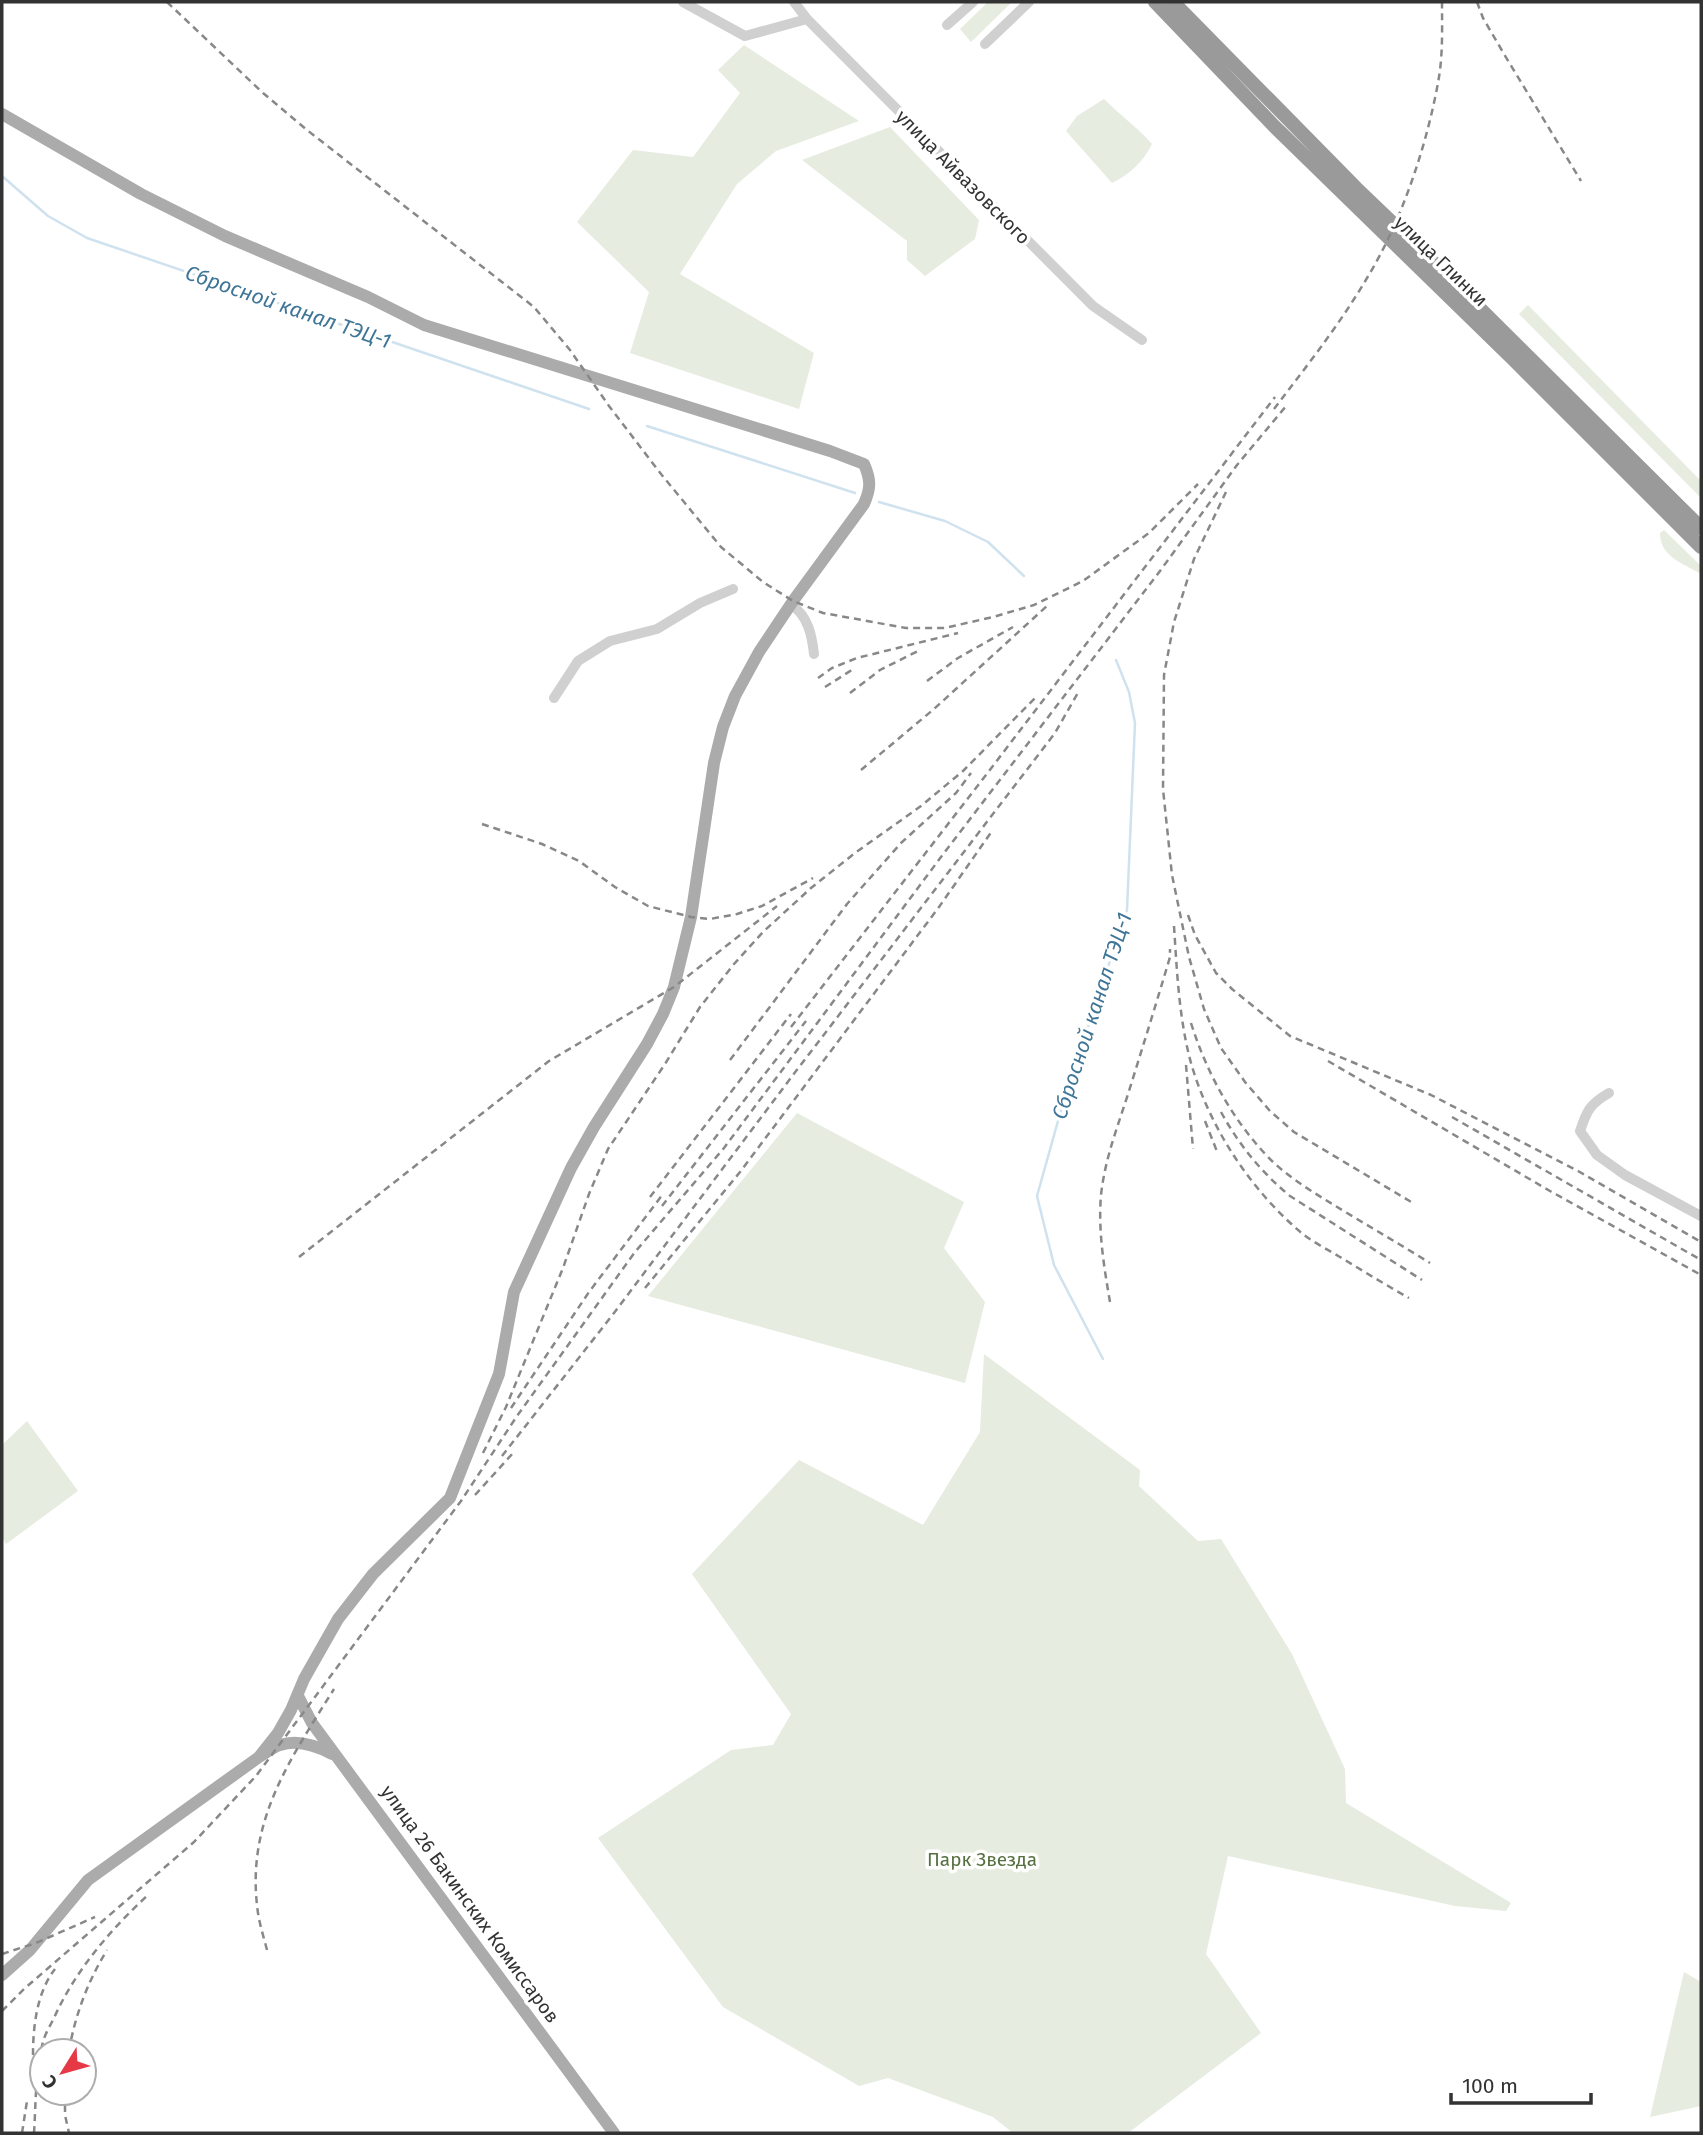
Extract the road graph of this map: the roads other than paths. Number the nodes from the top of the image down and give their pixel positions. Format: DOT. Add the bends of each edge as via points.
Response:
graph roads {
  1 [pos="683,2"];
  2 [pos="794,2"];
  3 [pos="973,2"];
  4 [pos="1029,2"];
  5 [pos="1155,2"];
  6 [pos="1173,2"];
  7 [pos="807,19"];
  8 [pos="947,25"];
  9 [pos="985,44"];
  10 [pos="1205,44"];
  11 [pos="2,114"];
  12 [pos="1142,340"];
  13 [pos="1673,509"];
  14 [pos="1701,528"];
  15 [pos="1701,547"];
  16 [pos="733,589"];
  17 [pos="791,605"];
  18 [pos="814,654"];
  19 [pos="554,698"];
  20 [pos="1609,1093"];
  21 [pos="1701,1216"];
  22 [pos="298,1696"];
  23 [pos="259,1757"];
  24 [pos="338,1758"];
  25 [pos="2,1975"];
  26 [pos="614,2133"];
  1 -- 7 [label="street" via="745,36"];
  2 -- 7 [label="street, улица Айвазовского"];
  3 -- 8 [label="street"];
  4 -- 9 [label="street"];
  5 -- 10 [label="highway, улица Глинки"];
  6 -- 10 [label="highway, улица Глинки"];
  7 -- 12 [label="street, улица Айвазовского" via="1093,306"];
  10 -- 13 [label="highway, улица Глинки"];
  11 -- 17 [label="main road" via="141,194 424,325 765,429 864,464 870,478 864,504"];
  13 -- 14 [label="highway, улица Глинки"];
  13 -- 15 [label="highway, улица Глинки"];
  16 -- 19 [label="street" via="657,629 610,641 578,661"];
  17 -- 18 [label="street" via="812,634"];
  17 -- 22 [label="main road" via="759,652 723,727 691,917 674,988 647,1044 571,1168 518,1283 499,1374 450,1498 373,1574 338,1619"];
  20 -- 21 [label="street" via="1586,1112 1580,1131 1597,1155"];
  22 -- 23 [label="main road"];
  22 -- 24 [label="main road, улица 26 Бакинских Комиссаров"];
  23 -- 24 [label="main road" via="281,1745 299,1743 317,1746"];
  23 -- 25 [label="main road" via="88,1880 30,1950"];
  24 -- 26 [label="main road, улица 26 Бакинских Комиссаров"];
}
